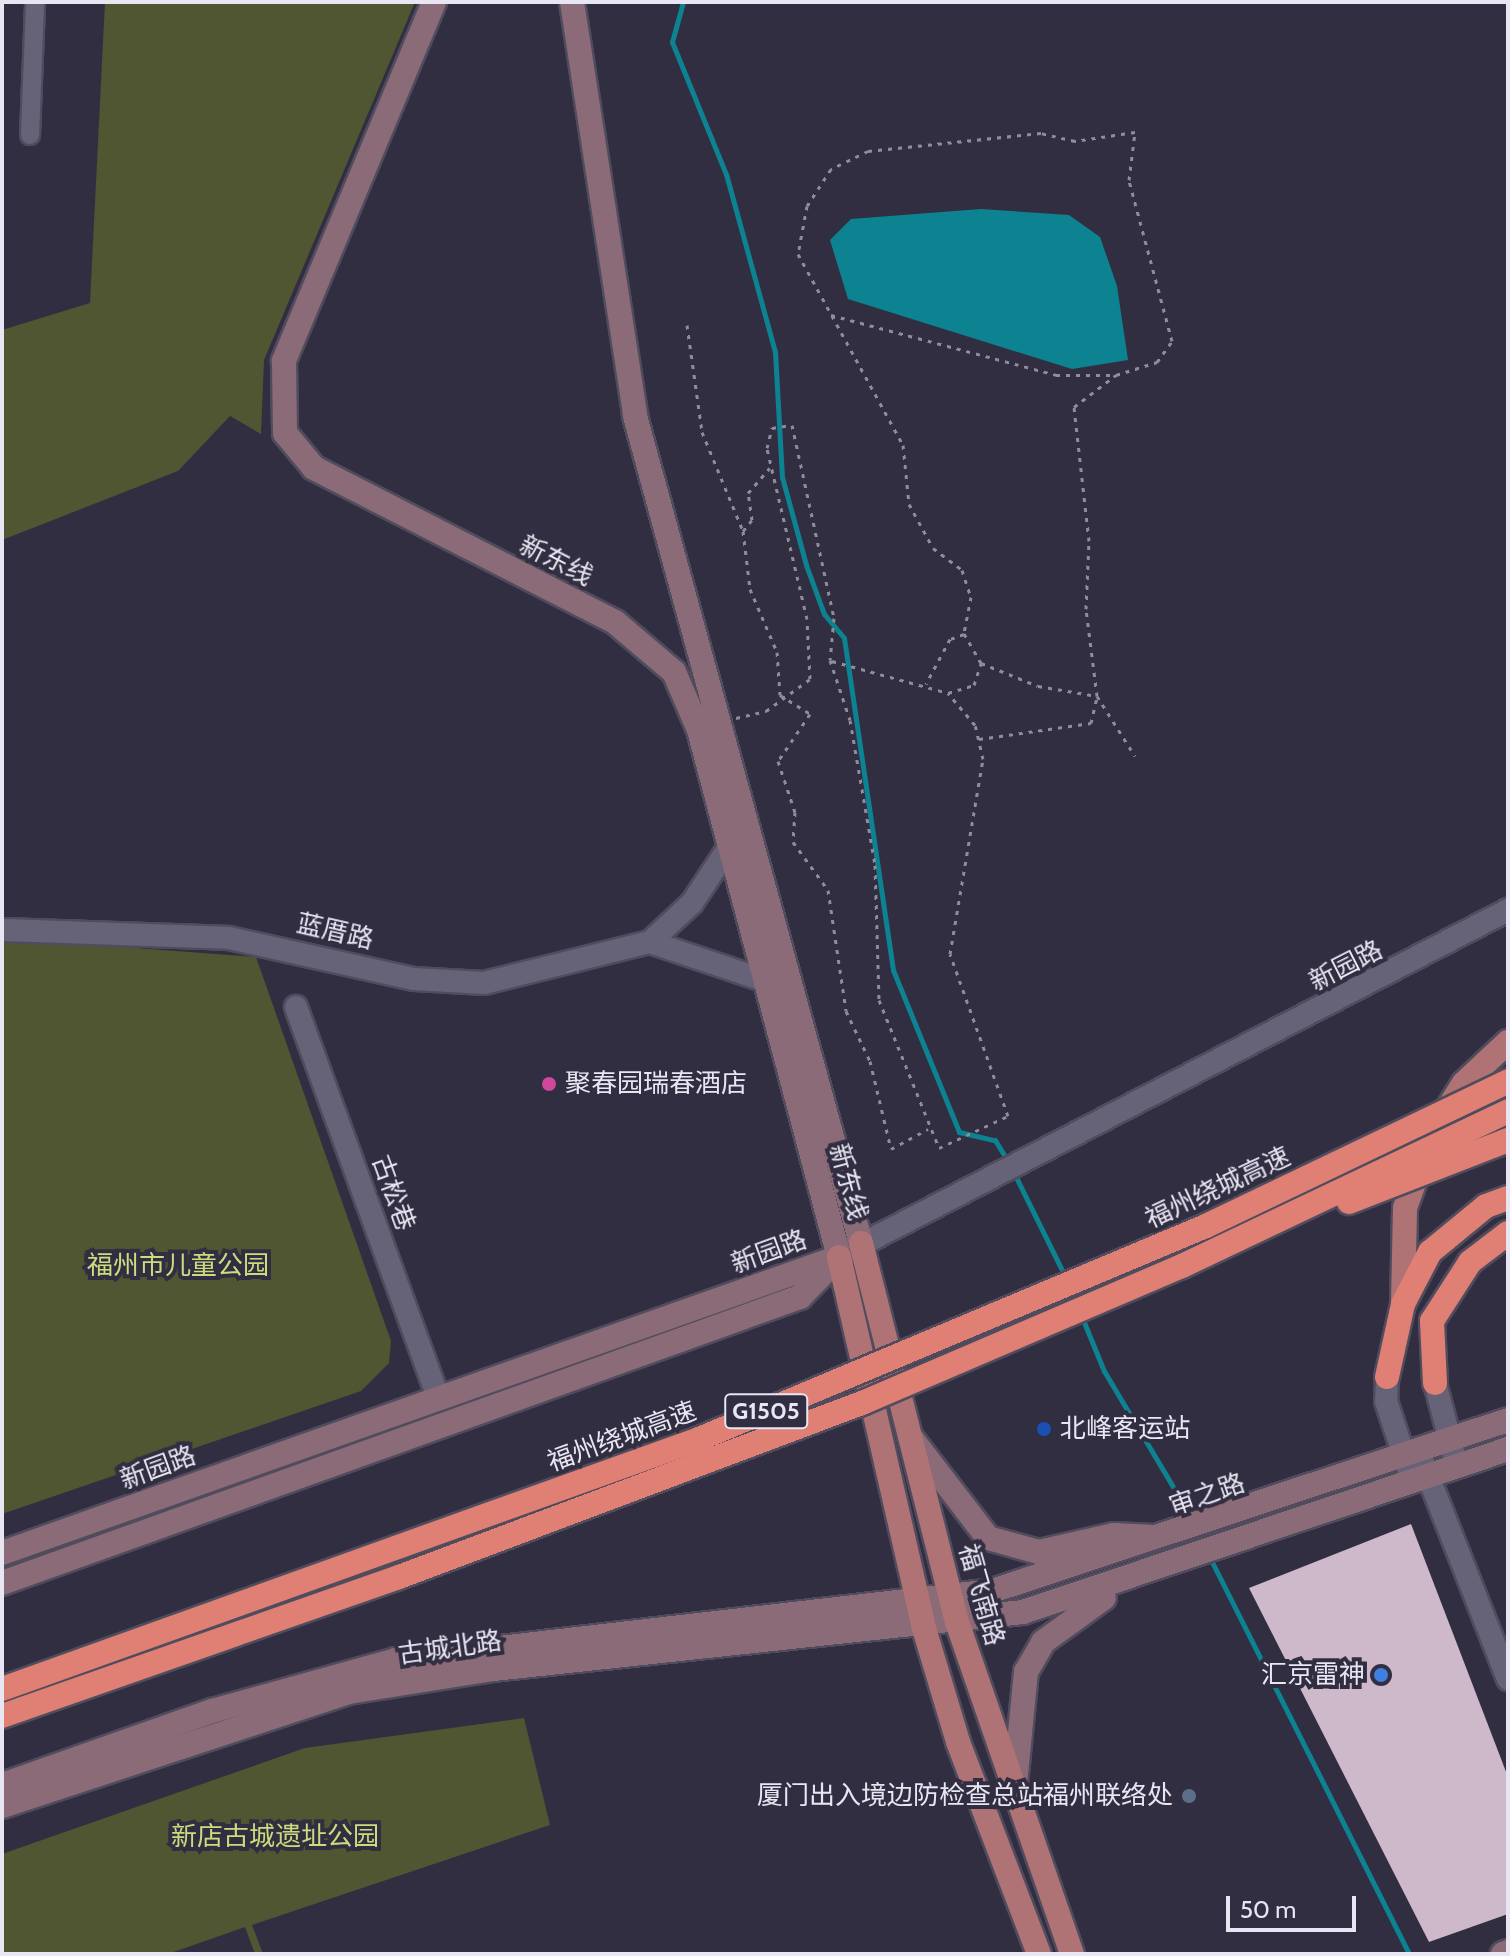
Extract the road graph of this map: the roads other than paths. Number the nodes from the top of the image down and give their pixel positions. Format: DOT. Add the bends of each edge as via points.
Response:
graph roads {
  1 [pos="35,2"];
  2 [pos="434,2"];
  3 [pos="572,2"];
  4 [pos="30,135"];
  5 [pos="729,847"];
  6 [pos="1508,910"];
  7 [pos="2,930"];
  8 [pos="650,942"];
  9 [pos="766,981"];
  10 [pos="296,1007"];
  11 [pos="1508,1042"];
  12 [pos="1508,1079"];
  13 [pos="1508,1111"];
  14 [pos="1508,1140"];
  15 [pos="1508,1198"];
  16 [pos="1508,1233"];
  17 [pos="861,1243"];
  18 [pos="839,1257"];
  19 [pos="1182,1266"];
  20 [pos="1403,1304"];
  21 [pos="1387,1377"];
  22 [pos="1435,1383"];
  23 [pos="438,1398"];
  24 [pos="1508,1420"];
  25 [pos="910,1436"];
  26 [pos="1449,1442"];
  27 [pos="1508,1449"];
  28 [pos="1457,1466"];
  29 [pos="1415,1467"];
  30 [pos="1172,1549"];
  31 [pos="2,1553"];
  32 [pos="2,1583"];
  33 [pos="951,1597"];
  34 [pos="917,1600"];
  35 [pos="957,1622"];
  36 [pos="923,1625"];
  37 [pos="1508,1679"];
  38 [pos="2,1689"];
  39 [pos="2,1716"];
  40 [pos="2,1785"];
  41 [pos="1015,1799"];
  42 [pos="2,1806"];
  43 [pos="1039,1954"];
  44 [pos="1072,1954"];
  1 -- 4 [label="street"];
  2 -- 5 [label="main road, 新东线" via="284,361 285,433 314,468 653,648 690,705"];
  3 -- 17 [label="main road, 新东线" via="625,370"];
  5 -- 8 [label="street" via="692,903"];
  5 -- 9 [label="main road, 新东线"];
  6 -- 17 [label="street, 新园路" via="979,1177"];
  7 -- 8 [label="street, 蓝厝路" via="229,938 460,983 536,974"];
  8 -- 9 [label="street"];
  9 -- 18 [label="main road, 新东线"];
  10 -- 23 [label="street, 古松巷"];
  11 -- 20 [label="main road" via="1464,1083 1432,1134 1405,1208"];
  12 -- 38 [label="highway, 福州绕城高速 / G1505, bridge" via="1179,1238 699,1439"];
  13 -- 19 [label="highway, 福州绕城高速 / G1505, bridge"];
  14 -- 19 [label="highway, bridge"];
  15 -- 20 [label="highway" via="1486,1206 1430,1252"];
  16 -- 22 [label="highway" via="1470,1262 1432,1321"];
  17 -- 18 [label="street, 新园路"];
  17 -- 25 [label="main road, 福飞南路"];
  18 -- 23 [label="main road, 新园路"];
  18 -- 32 [label="main road, 新园路" via="800,1297"];
  18 -- 34 [label="main road"];
  19 -- 39 [label="highway, 福州绕城高速 / G1505, bridge" via="710,1463"];
  20 -- 21 [label="highway"];
  21 -- 29 [label="street" via="1386,1401"];
  22 -- 26 [label="street"];
  23 -- 31 [label="main road, 新园路"];
  24 -- 26 [label="main road, 审之路"];
  25 -- 30 [label="main road" via="988,1538 1039,1552 1114,1535"];
  25 -- 33 [label="main road, 福飞南路"];
  26 -- 28 [label="street"];
  26 -- 29 [label="main road, 审之路"];
  27 -- 28 [label="main road, 审之路"];
  28 -- 29 [label="main road, 审之路"];
  29 -- 30 [label="main road, 审之路" via="1241,1538"];
  29 -- 30 [label="main road, 审之路" via="1233,1515"];
  29 -- 37 [label="street"];
  30 -- 33 [label="main road, 审之路"];
  30 -- 35 [label="main road, 审之路" via="1044,1607"];
  30 -- 41 [label="main road" via="1043,1642 1018,1705"];
  33 -- 34 [label="main road, 审之路"];
  33 -- 35 [label="main road, 福飞南路"];
  34 -- 36 [label="main road"];
  34 -- 40 [label="main road, 古城北路" via="396,1660 240,1702"];
  35 -- 36 [label="main road, 审之路"];
  35 -- 41 [label="main road, 福飞南路"];
  36 -- 42 [label="main road, 古城北路" via="478,1671 348,1692"];
  36 -- 43 [label="main road" via="958,1742"];
  41 -- 44 [label="main road, 福飞南路"];
}
